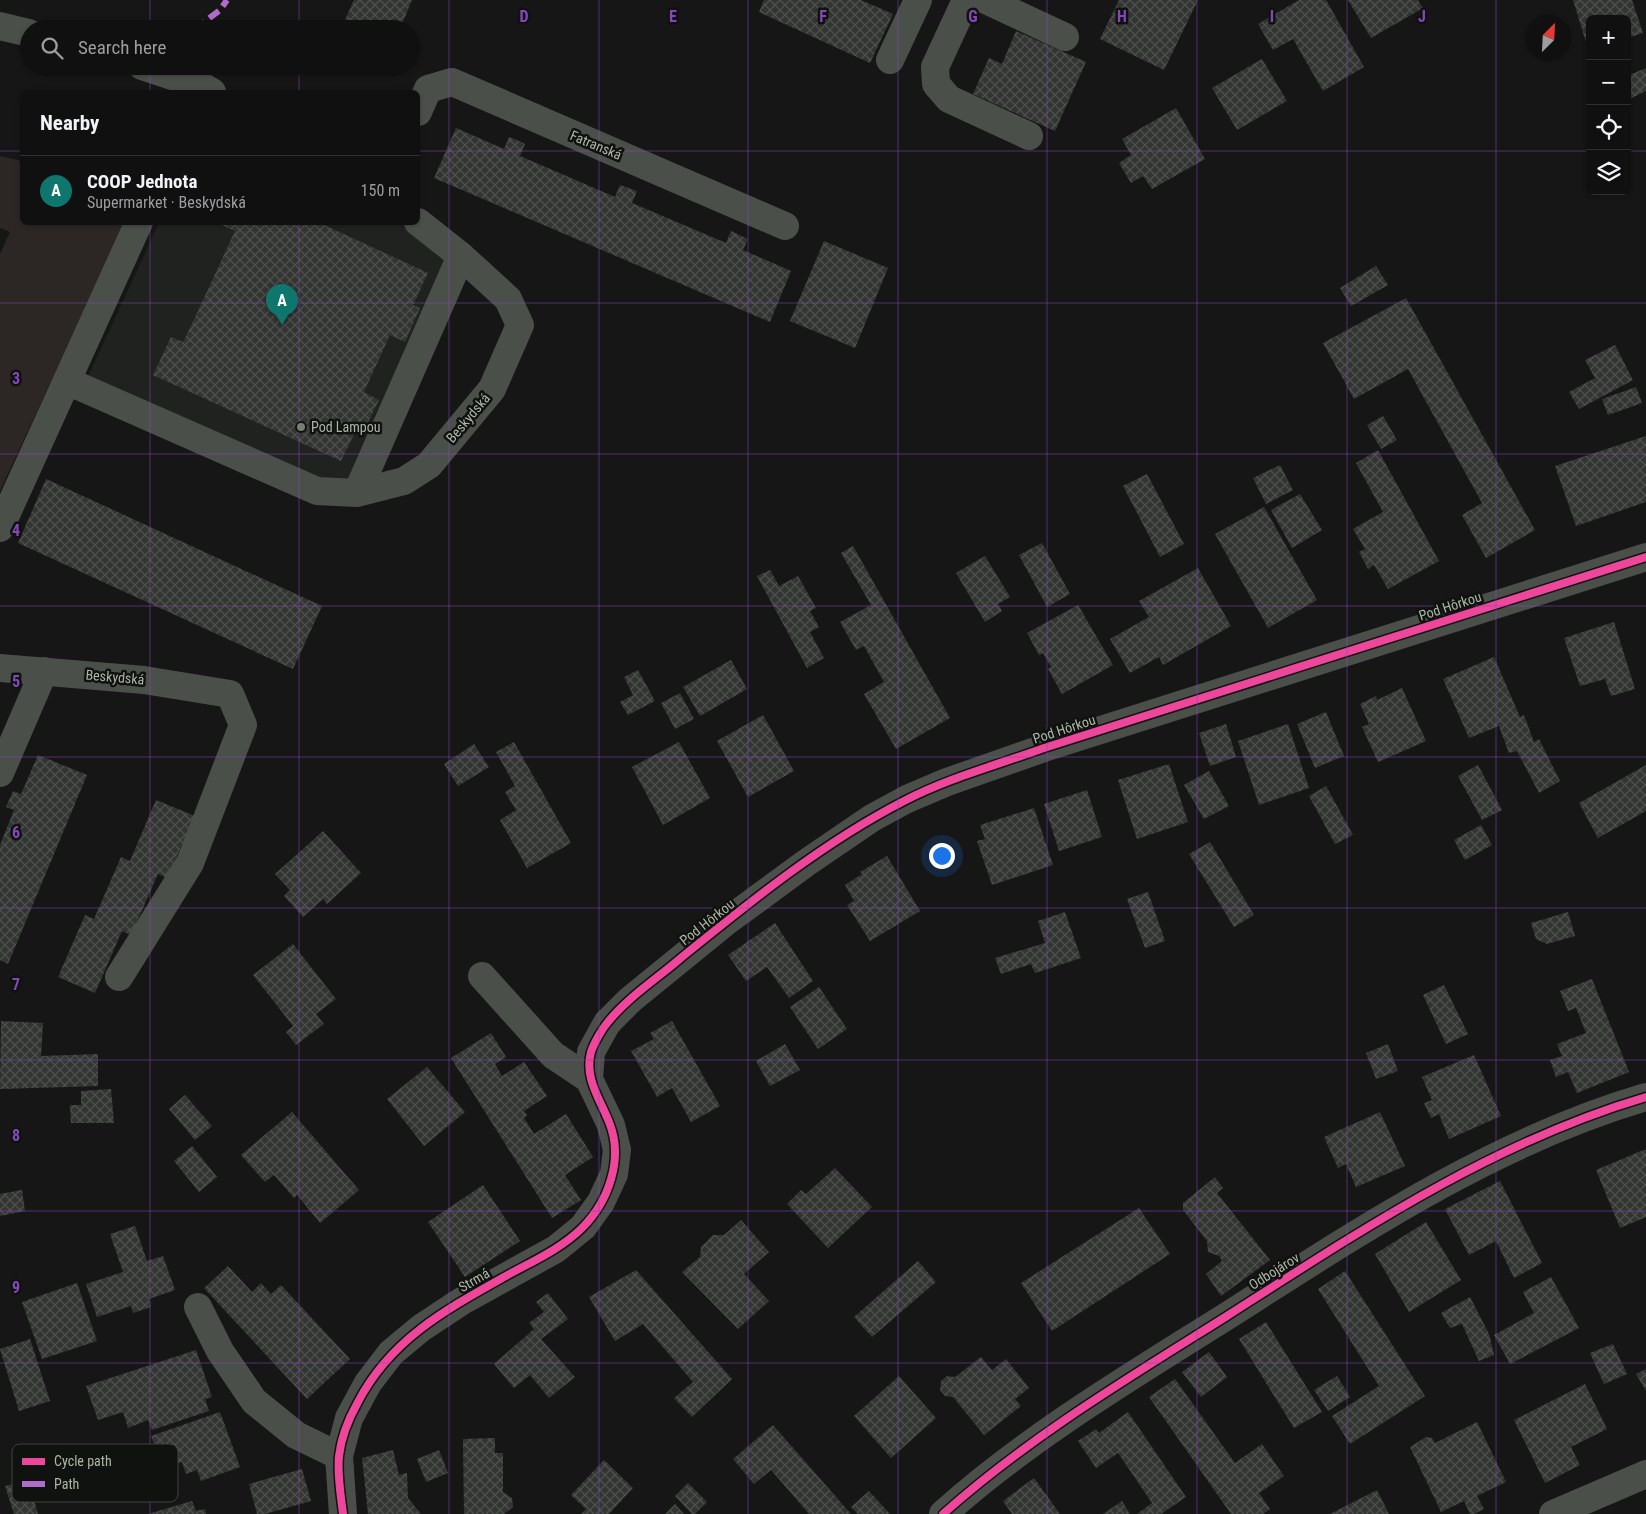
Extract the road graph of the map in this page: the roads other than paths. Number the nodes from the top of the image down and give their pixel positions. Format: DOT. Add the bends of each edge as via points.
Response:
graph roads {
  1 [pos="918,0"];
  2 [pos="966,0"];
  3 [pos="986,0"];
  4 [pos="0,26"];
  5 [pos="20,31"];
  6 [pos="1065,37"];
  7 [pos="890,60"];
  8 [pos="165,75"];
  9 [pos="204,90"];
  10 [pos="420,107"];
  11 [pos="1029,136"];
  12 [pos="420,224"];
  13 [pos="138,225"];
  14 [pos="785,226"];
  15 [pos="461,256"];
  16 [pos="67,381"];
  17 [pos="357,493"];
  18 [pos="0,528"];
  19 [pos="1646,557"];
  20 [pos="0,668"];
  21 [pos="44,671"];
  22 [pos="0,773"];
  23 [pos="482,976"];
  24 [pos="119,977"];
  25 [pos="589,1079"];
  26 [pos="1646,1097"];
  27 [pos="198,1307"];
  28 [pos="339,1456"];
  29 [pos="1646,1474"];
  30 [pos="343,1514"];
  31 [pos="943,1514"];
  32 [pos="1553,1514"];
  1 -- 7 [label="street"];
  2 -- 11 [label="street" via="935,67 936,84 948,99"];
  3 -- 6 [label="street"];
  4 -- 5 [label="street"];
  8 -- 9 [label="street"];
  10 -- 14 [label="street, Fatranská" via="428,89 452,82"];
  12 -- 15 [label="street, Beskydská"];
  13 -- 16 [label="street"];
  15 -- 17 [label="street"];
  15 -- 17 [label="street, Beskydská" via="508,299 520,325 492,389 429,465 404,481"];
  16 -- 17 [label="street, Beskydská" via="317,491"];
  16 -- 18 [label="street"];
  19 -- 25 [label="street, Pod Hôrkou" via="1044,748 906,800 872,818 790,875 727,921 630,1000 607,1023 591,1052"];
  20 -- 21 [label="street, Beskydská"];
  21 -- 22 [label="street"];
  21 -- 24 [label="street, Beskydská" via="144,680 230,694 243,725 190,863"];
  23 -- 25 [label="street" via="553,1055"];
  25 -- 28 [label="street, Strmá" via="611,1125 617,1150 614,1174 601,1202 583,1228 556,1248 462,1301 391,1353 368,1383 349,1418"];
  26 -- 31 [label="street, Odbojárov" via="1599,1111 1522,1143 1385,1216 1050,1430"];
  27 -- 28 [label="street" via="220,1351 254,1401 296,1435"];
  28 -- 30 [label="street, Strmá"];
  29 -- 32 [label="street"];
}
